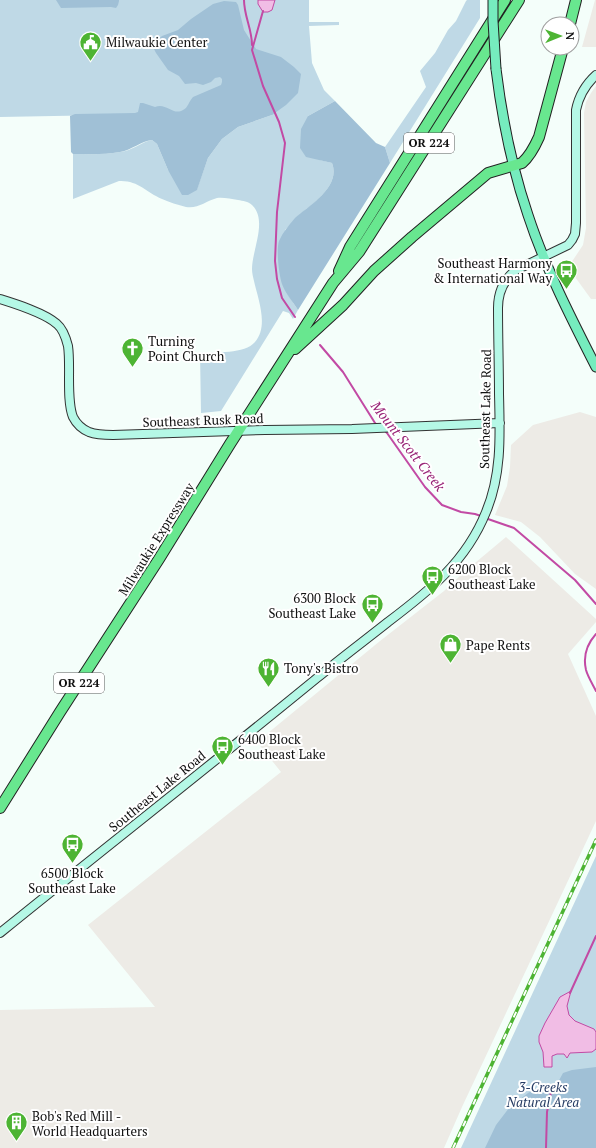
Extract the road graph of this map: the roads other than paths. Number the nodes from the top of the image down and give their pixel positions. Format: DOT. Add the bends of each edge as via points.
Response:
graph roads {
  1 [pos="493,0"];
  2 [pos="505,0"];
  3 [pos="519,0"];
  4 [pos="576,0"];
  5 [pos="572,16"];
  6 [pos="561,56"];
  7 [pos="596,75"];
  8 [pos="514,166"];
  9 [pos="544,257"];
  10 [pos="333,283"];
  11 [pos="0,299"];
  12 [pos="284,360"];
  13 [pos="596,367"];
  14 [pos="500,423"];
  15 [pos="239,431"];
  16 [pos="0,808"];
  17 [pos="0,933"];
  1 -- 8 [label="main road, bridge" via="496,69"];
  2 -- 10 [label="highway, Milwaukie Expressway / OR 224" via="350,247"];
  3 -- 10 [label="highway, Milwaukie Expressway / OR 224" via="359,252"];
  4 -- 5 [label="highway"];
  6 -- 8 [label="highway" via="536,145 525,161"];
  7 -- 9 [label="street, Southeast Lake Road" via="583,90 576,110 575,234 566,247"];
  8 -- 9 [label="main road" via="528,215"];
  8 -- 12 [label="highway" via="488,173 412,237"];
  9 -- 13 [label="main road"];
  9 -- 14 [label="street, Southeast Lake Road" via="511,274 503,284 498,297"];
  10 -- 12 [label="highway, Milwaukie Expressway / OR 224"];
  11 -- 15 [label="street, Southeast Rusk Road" via="52,320 61,328 69,349 71,411 76,422 86,431 103,435"];
  12 -- 15 [label="highway, Milwaukie Expressway / OR 224"];
  14 -- 15 [label="street, Southeast Rusk Road"];
  14 -- 17 [label="street, Southeast Lake Road" via="497,474 488,507 474,537 445,575"];
  15 -- 16 [label="highway, Milwaukie Expressway / OR 224"];
}
